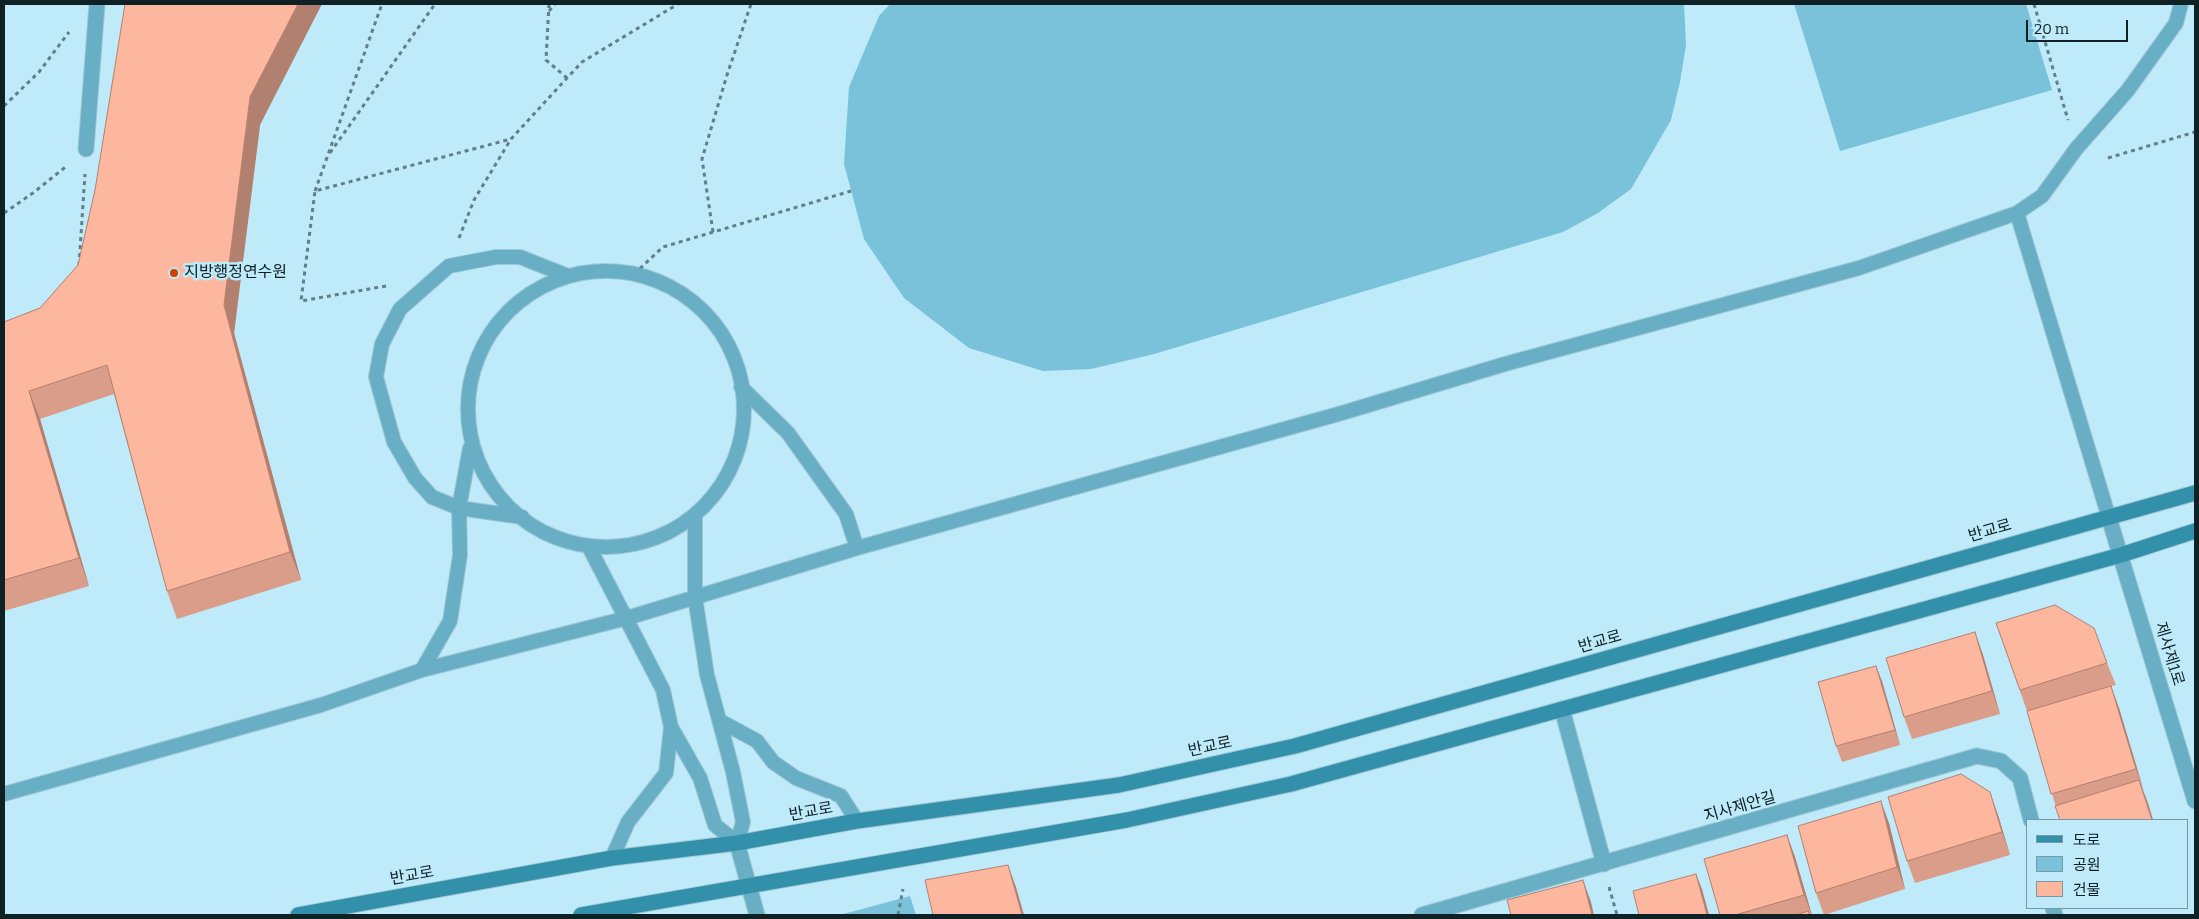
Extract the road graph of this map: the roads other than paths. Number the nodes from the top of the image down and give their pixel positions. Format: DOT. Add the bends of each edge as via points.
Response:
graph roads {
  1 [pos="97,4"];
  2 [pos="2181,4"];
  3 [pos="86,149"];
  4 [pos="2017,213"];
  5 [pos="568,276"];
  6 [pos="741,387"];
  7 [pos="470,448"];
  8 [pos="2195,493"];
  9 [pos="459,508"];
  10 [pos="695,515"];
  11 [pos="522,517"];
  12 [pos="2109,518"];
  13 [pos="2195,531"];
  14 [pos="589,547"];
  15 [pos="857,548"];
  16 [pos="2121,555"];
  17 [pos="695,597"];
  18 [pos="627,618"];
  19 [pos="422,670"];
  20 [pos="1562,710"];
  21 [pos="720,721"];
  22 [pos="671,727"];
  23 [pos="4,794"];
  24 [pos="2195,800"];
  25 [pos="2031,819"];
  26 [pos="857,821"];
  27 [pos="737,843"];
  28 [pos="612,858"];
  29 [pos="1604,864"];
  30 [pos="749,887"];
  31 [pos="298,915"];
  32 [pos="581,915"];
  33 [pos="757,915"];
  34 [pos="1422,915"];
  1 -- 3 [label="street"];
  2 -- 4 [label="lane" via="2176,23 2128,90 2076,149 2042,196"];
  4 -- 12 [label="lane"];
  4 -- 15 [label="lane" via="1859,268 1505,364 1342,413"];
  5 -- 6 [label="lane" via="614,269 664,284 692,301 719,331 739,366"];
  5 -- 7 [label="lane" via="537,288 505,313 481,348 466,400"];
  5 -- 9 [label="lane" via="520,257 496,257 449,266 400,309 382,344 376,377 394,442 415,478 432,497"];
  6 -- 10 [label="lane" via="745,424 739,456 712,499"];
  6 -- 15 [label="lane" via="788,433 846,514"];
  7 -- 9 [label="lane"];
  7 -- 11 [label="lane" via="494,488"];
  8 -- 12 [label="street, 반교로"];
  9 -- 11 [label="lane"];
  9 -- 19 [label="lane" via="460,555 450,621"];
  10 -- 14 [label="lane" via="673,531 634,546"];
  10 -- 17 [label="lane"];
  11 -- 14 [label="lane" via="544,530"];
  12 -- 16 [label="street, 제사제1로"];
  12 -- 26 [label="street, 반교로" via="1295,746 1119,785"];
  13 -- 16 [label="street"];
  14 -- 18 [label="lane"];
  15 -- 17 [label="lane"];
  16 -- 20 [label="street"];
  16 -- 24 [label="street, 제사제1로"];
  17 -- 18 [label="lane"];
  17 -- 21 [label="lane" via="707,675"];
  18 -- 19 [label="lane"];
  18 -- 22 [label="lane" via="663,690"];
  19 -- 23 [label="lane" via="321,705"];
  20 -- 29 [label="street"];
  20 -- 30 [label="street" via="1291,784 1136,818"];
  21 -- 26 [label="lane" via="757,741 773,762 796,778 842,796"];
  21 -- 27 [label="lane" via="743,822"];
  22 -- 27 [label="lane" via="700,778 715,825"];
  22 -- 28 [label="lane" via="666,773 628,822"];
  25 -- 29 [label="street, 지사제안길" via="2020,778 2001,761 1977,756"];
  26 -- 27 [label="street, 반교로"];
  27 -- 28 [label="street, 반교로"];
  27 -- 30 [label="street"];
  28 -- 31 [label="street, 반교로"];
  29 -- 34 [label="street, 지사제안길"];
  30 -- 32 [label="street"];
  30 -- 33 [label="street"];
}
